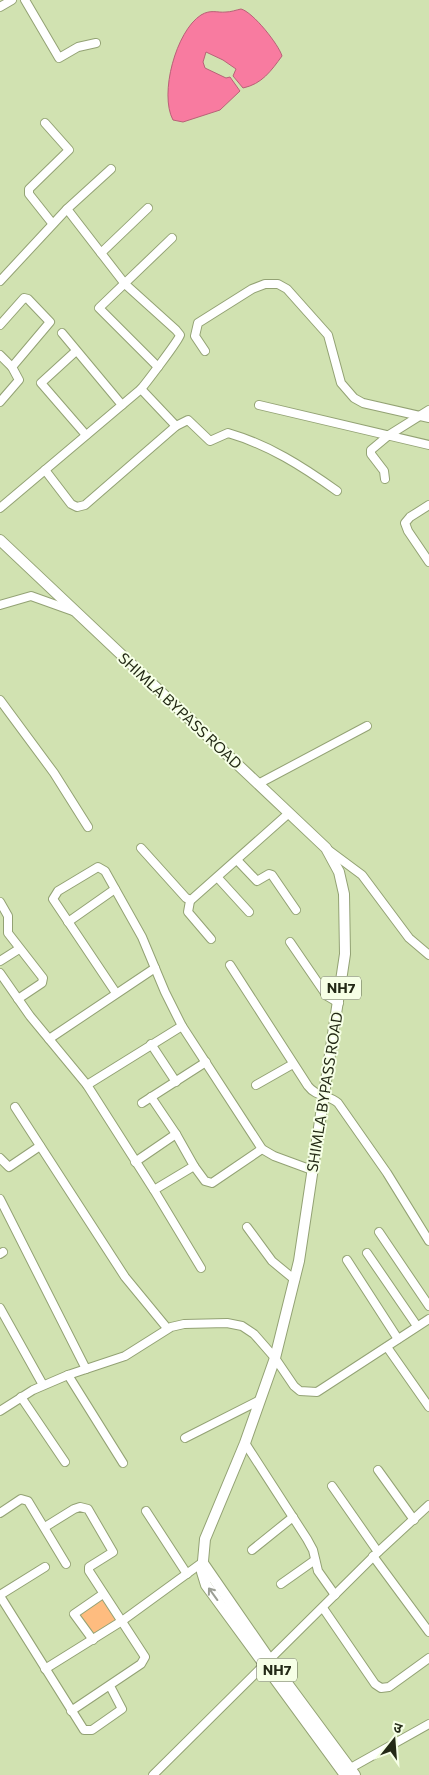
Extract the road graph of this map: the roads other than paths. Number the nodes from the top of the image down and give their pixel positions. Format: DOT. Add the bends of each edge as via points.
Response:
graph roads {
  1 [pos="12,0"];
  2 [pos="25,0"];
  3 [pos="0,7"];
  4 [pos="96,43"];
  5 [pos="45,123"];
  6 [pos="111,169"];
  7 [pos="148,208"];
  8 [pos="67,209"];
  9 [pos="52,223"];
  10 [pos="172,238"];
  11 [pos="101,254"];
  12 [pos="0,281"];
  13 [pos="125,284"];
  14 [pos="0,325"];
  15 [pos="62,333"];
  16 [pos="76,351"];
  17 [pos="205,351"];
  18 [pos="0,356"];
  19 [pos="12,367"];
  20 [pos="158,367"];
  21 [pos="141,389"];
  22 [pos="0,402"];
  23 [pos="122,405"];
  24 [pos="259,405"];
  25 [pos="429,410"];
  26 [pos="419,416"];
  27 [pos="429,418"];
  28 [pos="176,426"];
  29 [pos="86,435"];
  30 [pos="389,435"];
  31 [pos="429,445"];
  32 [pos="45,470"];
  33 [pos="385,480"];
  34 [pos="337,491"];
  35 [pos="429,505"];
  36 [pos="0,508"];
  37 [pos="0,540"];
  38 [pos="429,562"];
  39 [pos="0,605"];
  40 [pos="73,611"];
  41 [pos="0,700"];
  42 [pos="9,714"];
  43 [pos="0,718"];
  44 [pos="367,726"];
  45 [pos="258,784"];
  46 [pos="289,813"];
  47 [pos="88,827"];
  48 [pos="141,848"];
  49 [pos="326,848"];
  50 [pos="237,860"];
  51 [pos="218,878"];
  52 [pos="115,889"];
  53 [pos="190,901"];
  54 [pos="0,902"];
  55 [pos="296,910"];
  56 [pos="249,912"];
  57 [pos="68,922"];
  58 [pos="211,939"];
  59 [pos="290,942"];
  60 [pos="19,949"];
  61 [pos="429,954"];
  62 [pos="0,961"];
  63 [pos="230,966"];
  64 [pos="155,968"];
  65 [pos="0,973"];
  66 [pos="116,993"];
  67 [pos="18,999"];
  68 [pos="339,1003"];
  69 [pos="182,1026"];
  70 [pos="49,1039"];
  71 [pos="151,1044"];
  72 [pos="206,1062"];
  73 [pos="294,1064"];
  74 [pos="176,1082"];
  75 [pos="87,1085"];
  76 [pos="256,1085"];
  77 [pos="151,1097"];
  78 [pos="323,1098"];
  79 [pos="142,1103"];
  80 [pos="15,1107"];
  81 [pos="176,1134"];
  82 [pos="40,1146"];
  83 [pos="262,1149"];
  84 [pos="0,1158"];
  85 [pos="135,1162"];
  86 [pos="194,1166"];
  87 [pos="312,1170"];
  88 [pos="154,1190"];
  89 [pos="0,1199"];
  90 [pos="247,1227"];
  91 [pos="379,1232"];
  92 [pos="429,1241"];
  93 [pos="366,1254"];
  94 [pos="347,1260"];
  95 [pos="201,1268"];
  96 [pos="295,1280"];
  97 [pos="429,1306"];
  98 [pos="0,1308"];
  99 [pos="429,1319"];
  100 [pos="417,1326"];
  101 [pos="167,1328"];
  102 [pos="398,1339"];
  103 [pos="387,1347"];
  104 [pos="275,1358"];
  105 [pos="86,1369"];
  106 [pos="68,1374"];
  107 [pos="43,1385"];
  108 [pos="21,1397"];
  109 [pos="260,1400"];
  110 [pos="429,1407"];
  111 [pos="0,1411"];
  112 [pos="185,1438"];
  113 [pos="244,1443"];
  114 [pos="65,1462"];
  115 [pos="123,1463"];
  116 [pos="378,1470"];
  117 [pos="332,1486"];
  118 [pos="429,1505"];
  119 [pos="1,1509"];
  120 [pos="146,1511"];
  121 [pos="293,1516"];
  122 [pos="414,1520"];
  123 [pos="45,1527"];
  124 [pos="252,1550"];
  125 [pos="376,1554"];
  126 [pos="315,1560"];
  127 [pos="202,1562"];
  128 [pos="66,1564"];
  129 [pos="45,1567"];
  130 [pos="187,1574"];
  131 [pos="281,1584"];
  132 [pos="104,1594"];
  133 [pos="0,1595"];
  134 [pos="335,1595"];
  135 [pos="323,1608"];
  136 [pos="122,1621"];
  137 [pos="429,1632"];
  138 [pos="93,1640"];
  139 [pos="429,1658"];
  140 [pos="267,1663"];
  141 [pos="45,1669"];
  142 [pos="110,1686"];
  143 [pos="71,1711"];
  144 [pos="429,1724"];
  145 [pos="348,1773"];
  146 [pos="153,1775"];
  1 -- 3 [label="street"];
  2 -- 4 [label="street" via="59,58 78,47"];
  5 -- 9 [label="street" via="69,150 29,189 29,194"];
  6 -- 8 [label="street"];
  7 -- 11 [label="street"];
  8 -- 9 [label="street"];
  8 -- 11 [label="street"];
  9 -- 12 [label="street"];
  10 -- 13 [label="street"];
  11 -- 13 [label="street"];
  13 -- 20 [label="street" via="180,336"];
  13 -- 20 [label="street" via="99,310"];
  14 -- 19 [label="street" via="24,298 50,321"];
  15 -- 16 [label="street"];
  16 -- 23 [label="street"];
  16 -- 29 [label="street" via="41,383"];
  17 -- 26 [label="street" via="194,332 198,323 252,289 278,284 290,292 328,335 341,383 354,398"];
  18 -- 19 [label="street"];
  19 -- 22 [label="street" via="19,380"];
  20 -- 21 [label="street"];
  21 -- 23 [label="street"];
  21 -- 28 [label="street"];
  23 -- 29 [label="street"];
  24 -- 30 [label="street"];
  25 -- 26 [label="street"];
  26 -- 27 [label="street"];
  26 -- 30 [label="street"];
  28 -- 32 [label="street" via="81,507 71,504"];
  28 -- 34 [label="street" via="188,420 210,441 228,433 266,447 299,464"];
  29 -- 32 [label="street"];
  30 -- 31 [label="street"];
  30 -- 33 [label="street" via="370,451 384,470"];
  32 -- 36 [label="street"];
  35 -- 38 [label="street" via="410,516 405,523"];
  37 -- 40 [label="highway, SHIMLA BYPASS ROAD / NH7"];
  39 -- 40 [label="street" via="31,596"];
  40 -- 45 [label="highway, SHIMLA BYPASS ROAD / NH7"];
  41 -- 42 [label="street"];
  42 -- 43 [label="street"];
  42 -- 47 [label="street" via="54,773"];
  44 -- 45 [label="street"];
  45 -- 46 [label="highway, SHIMLA BYPASS ROAD / NH7"];
  46 -- 49 [label="highway, SHIMLA BYPASS ROAD / NH7"];
  46 -- 50 [label="street"];
  48 -- 53 [label="street"];
  49 -- 61 [label="street" via="362,875 409,938"];
  49 -- 68 [label="highway, SHIMLA BYPASS ROAD / NH7" via="339,872 344,894 345,954"];
  50 -- 51 [label="street"];
  50 -- 55 [label="street" via="257,881 272,875"];
  51 -- 53 [label="street"];
  51 -- 56 [label="street"];
  52 -- 57 [label="street"];
  52 -- 57 [label="street" via="105,871 98,866 58,891 53,899"];
  52 -- 64 [label="street"];
  53 -- 58 [label="street" via="188,912"];
  54 -- 60 [label="street" via="8,916 8,933"];
  57 -- 66 [label="street"];
  59 -- 68 [label="street" via="327,996"];
  60 -- 62 [label="street"];
  60 -- 67 [label="street" via="43,980"];
  63 -- 73 [label="street"];
  64 -- 66 [label="street"];
  64 -- 69 [label="street"];
  65 -- 67 [label="street"];
  66 -- 70 [label="street"];
  67 -- 70 [label="street"];
  68 -- 78 [label="highway, SHIMLA BYPASS ROAD / NH7"];
  69 -- 71 [label="street"];
  69 -- 72 [label="street"];
  70 -- 75 [label="street"];
  71 -- 74 [label="street"];
  71 -- 75 [label="street"];
  72 -- 74 [label="street"];
  72 -- 83 [label="street"];
  73 -- 76 [label="street"];
  73 -- 78 [label="street" via="310,1090"];
  74 -- 77 [label="street"];
  75 -- 85 [label="street"];
  77 -- 79 [label="street"];
  77 -- 81 [label="street"];
  78 -- 87 [label="highway, SHIMLA BYPASS ROAD / NH7"];
  78 -- 92 [label="street" via="338,1103"];
  80 -- 82 [label="street"];
  81 -- 85 [label="street"];
  81 -- 86 [label="street"];
  82 -- 84 [label="street" via="9,1167"];
  82 -- 101 [label="street" via="125,1277"];
  83 -- 86 [label="street" via="212,1183 205,1181"];
  83 -- 87 [label="street"];
  85 -- 88 [label="street"];
  86 -- 88 [label="street"];
  87 -- 96 [label="highway, SHIMLA BYPASS ROAD / NH7"];
  88 -- 95 [label="street"];
  89 -- 105 [label="street"];
  90 -- 96 [label="street" via="272,1261"];
  91 -- 97 [label="street"];
  93 -- 100 [label="street"];
  94 -- 102 [label="street"];
  96 -- 104 [label="highway, SHIMLA BYPASS ROAD / NH7"];
  98 -- 107 [label="street"];
  99 -- 100 [label="street"];
  100 -- 102 [label="street"];
  101 -- 104 [label="street" via="184,1324 237,1324 254,1334"];
  101 -- 105 [label="street" via="135,1352"];
  102 -- 103 [label="street"];
  103 -- 104 [label="street" via="326,1387 309,1393 294,1386"];
  103 -- 110 [label="street"];
  104 -- 109 [label="highway, SHIMLA BYPASS ROAD / NH7"];
  105 -- 106 [label="street"];
  106 -- 107 [label="street"];
  106 -- 115 [label="street"];
  107 -- 108 [label="street"];
  108 -- 111 [label="street"];
  108 -- 114 [label="street"];
  109 -- 112 [label="street"];
  109 -- 113 [label="highway, SHIMLA BYPASS ROAD / NH7"];
  113 -- 121 [label="street"];
  113 -- 127 [label="highway, SHIMLA BYPASS ROAD / NH7" via="205,1539"];
  116 -- 122 [label="street"];
  117 -- 125 [label="street"];
  118 -- 122 [label="street"];
  119 -- 123 [label="street" via="21,1499 26,1500"];
  120 -- 130 [label="street"];
  121 -- 124 [label="street"];
  121 -- 126 [label="street" via="313,1550"];
  122 -- 125 [label="street"];
  123 -- 128 [label="street"];
  123 -- 132 [label="street" via="74,1509 88,1509 113,1552 88,1569"];
  125 -- 134 [label="street"];
  125 -- 137 [label="street"];
  126 -- 131 [label="street"];
  126 -- 134 [label="street" via="318,1571"];
  127 -- 130 [label="street"];
  127 -- 140 [label="highway, NH7"];
  129 -- 133 [label="street"];
  130 -- 136 [label="street"];
  132 -- 136 [label="street"];
  132 -- 138 [label="street" via="74,1614"];
  133 -- 141 [label="street"];
  134 -- 135 [label="street"];
  135 -- 139 [label="street" via="380,1688 389,1686"];
  135 -- 140 [label="street"];
  136 -- 138 [label="street"];
  136 -- 142 [label="street" via="144,1659"];
  138 -- 141 [label="street"];
  140 -- 145 [label="highway, NH7"];
  140 -- 146 [label="street"];
  141 -- 143 [label="street"];
  142 -- 143 [label="street"];
  142 -- 143 [label="street" via="122,1709 92,1730 88,1732 81,1728"];
  144 -- 145 [label="street"];
}
